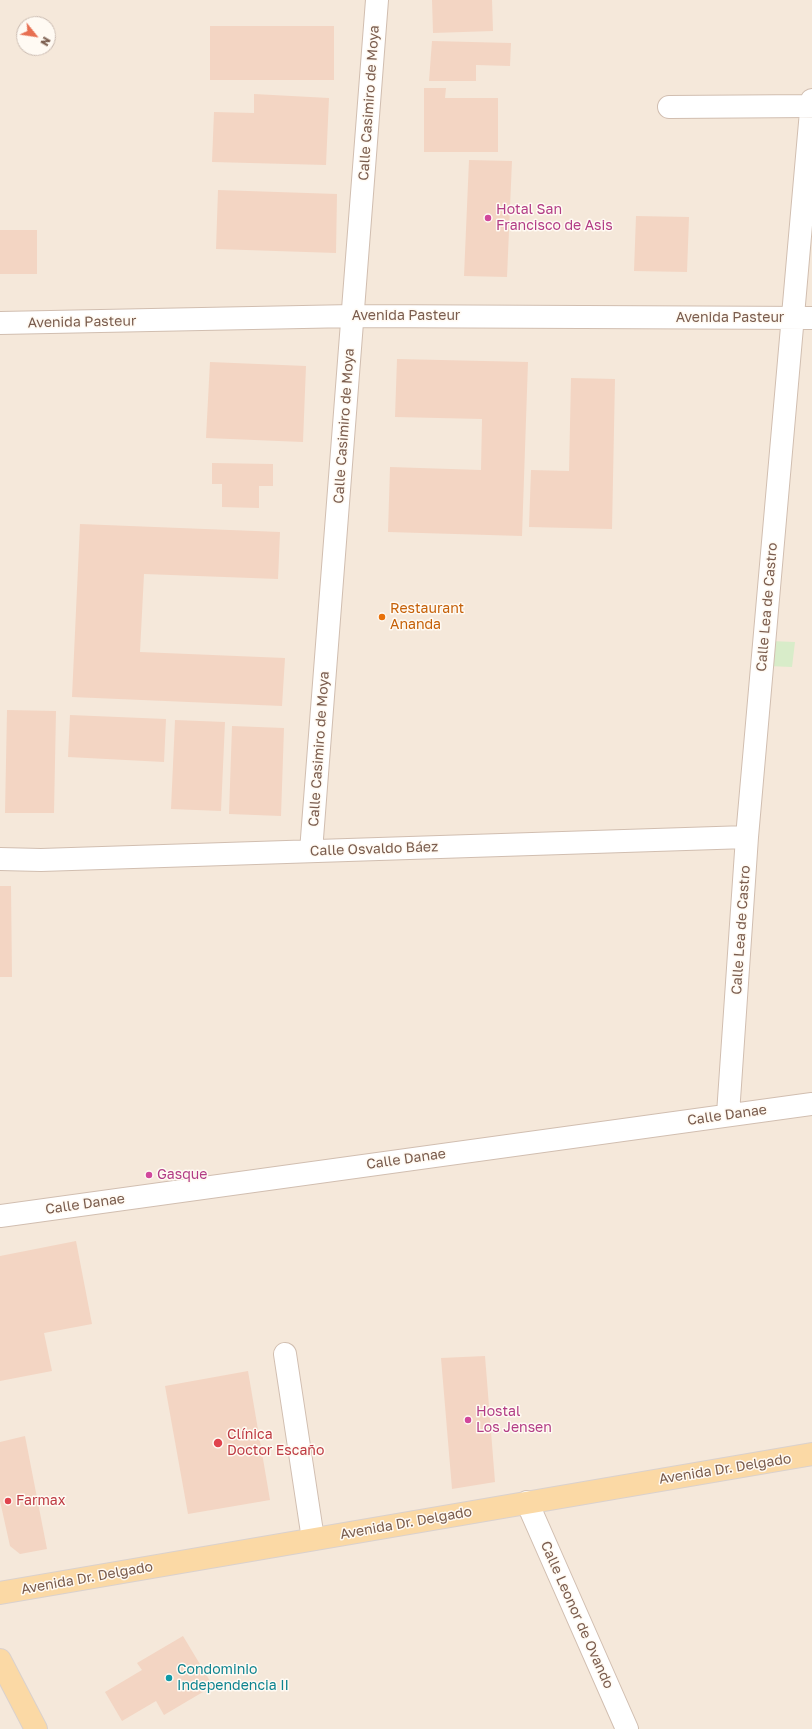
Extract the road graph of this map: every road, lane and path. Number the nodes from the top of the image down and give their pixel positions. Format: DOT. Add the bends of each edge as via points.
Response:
graph roads {
  1 [pos="377,0"];
  2 [pos="812,100"];
  3 [pos="812,106"];
  4 [pos="669,107"];
  5 [pos="353,316"];
  6 [pos="802,318"];
  7 [pos="0,323"];
  8 [pos="747,837"];
  9 [pos="311,851"];
  10 [pos="0,859"];
  11 [pos="812,1104"];
  12 [pos="728,1114"];
  13 [pos="0,1216"];
  14 [pos="285,1354"];
  15 [pos="812,1454"];
  16 [pos="527,1502"];
  17 [pos="313,1539"];
  18 [pos="0,1593"];
  19 [pos="0,1660"];
  20 [pos="36,1729"];
  21 [pos="627,1729"];
  1 -- 5 [label="street, Calle Casimiro de Moya"];
  2 -- 3 [label="street, Calle Lea de Castro"];
  3 -- 4 [label="street"];
  3 -- 6 [label="street, Calle Lea de Castro"];
  5 -- 6 [label="street, Avenida Pasteur"];
  5 -- 7 [label="street, Avenida Pasteur"];
  5 -- 9 [label="street, Calle Casimiro de Moya"];
  6 -- 8 [label="street, Calle Lea de Castro"];
  8 -- 9 [label="street, Calle Osvaldo Báez"];
  8 -- 12 [label="street, Calle Lea de Castro"];
  9 -- 10 [label="street, Calle Osvaldo Báez" via="49,860"];
  11 -- 12 [label="street, Calle Danae"];
  12 -- 13 [label="street, Calle Danae"];
  14 -- 17 [label="street"];
  15 -- 16 [label="main road, Avenida Dr. Delgado"];
  16 -- 17 [label="main road, Avenida Dr. Delgado"];
  16 -- 21 [label="street, Calle Leonor de Ovando"];
  17 -- 18 [label="main road, Avenida Dr. Delgado"];
  19 -- 20 [label="main road"];
}
